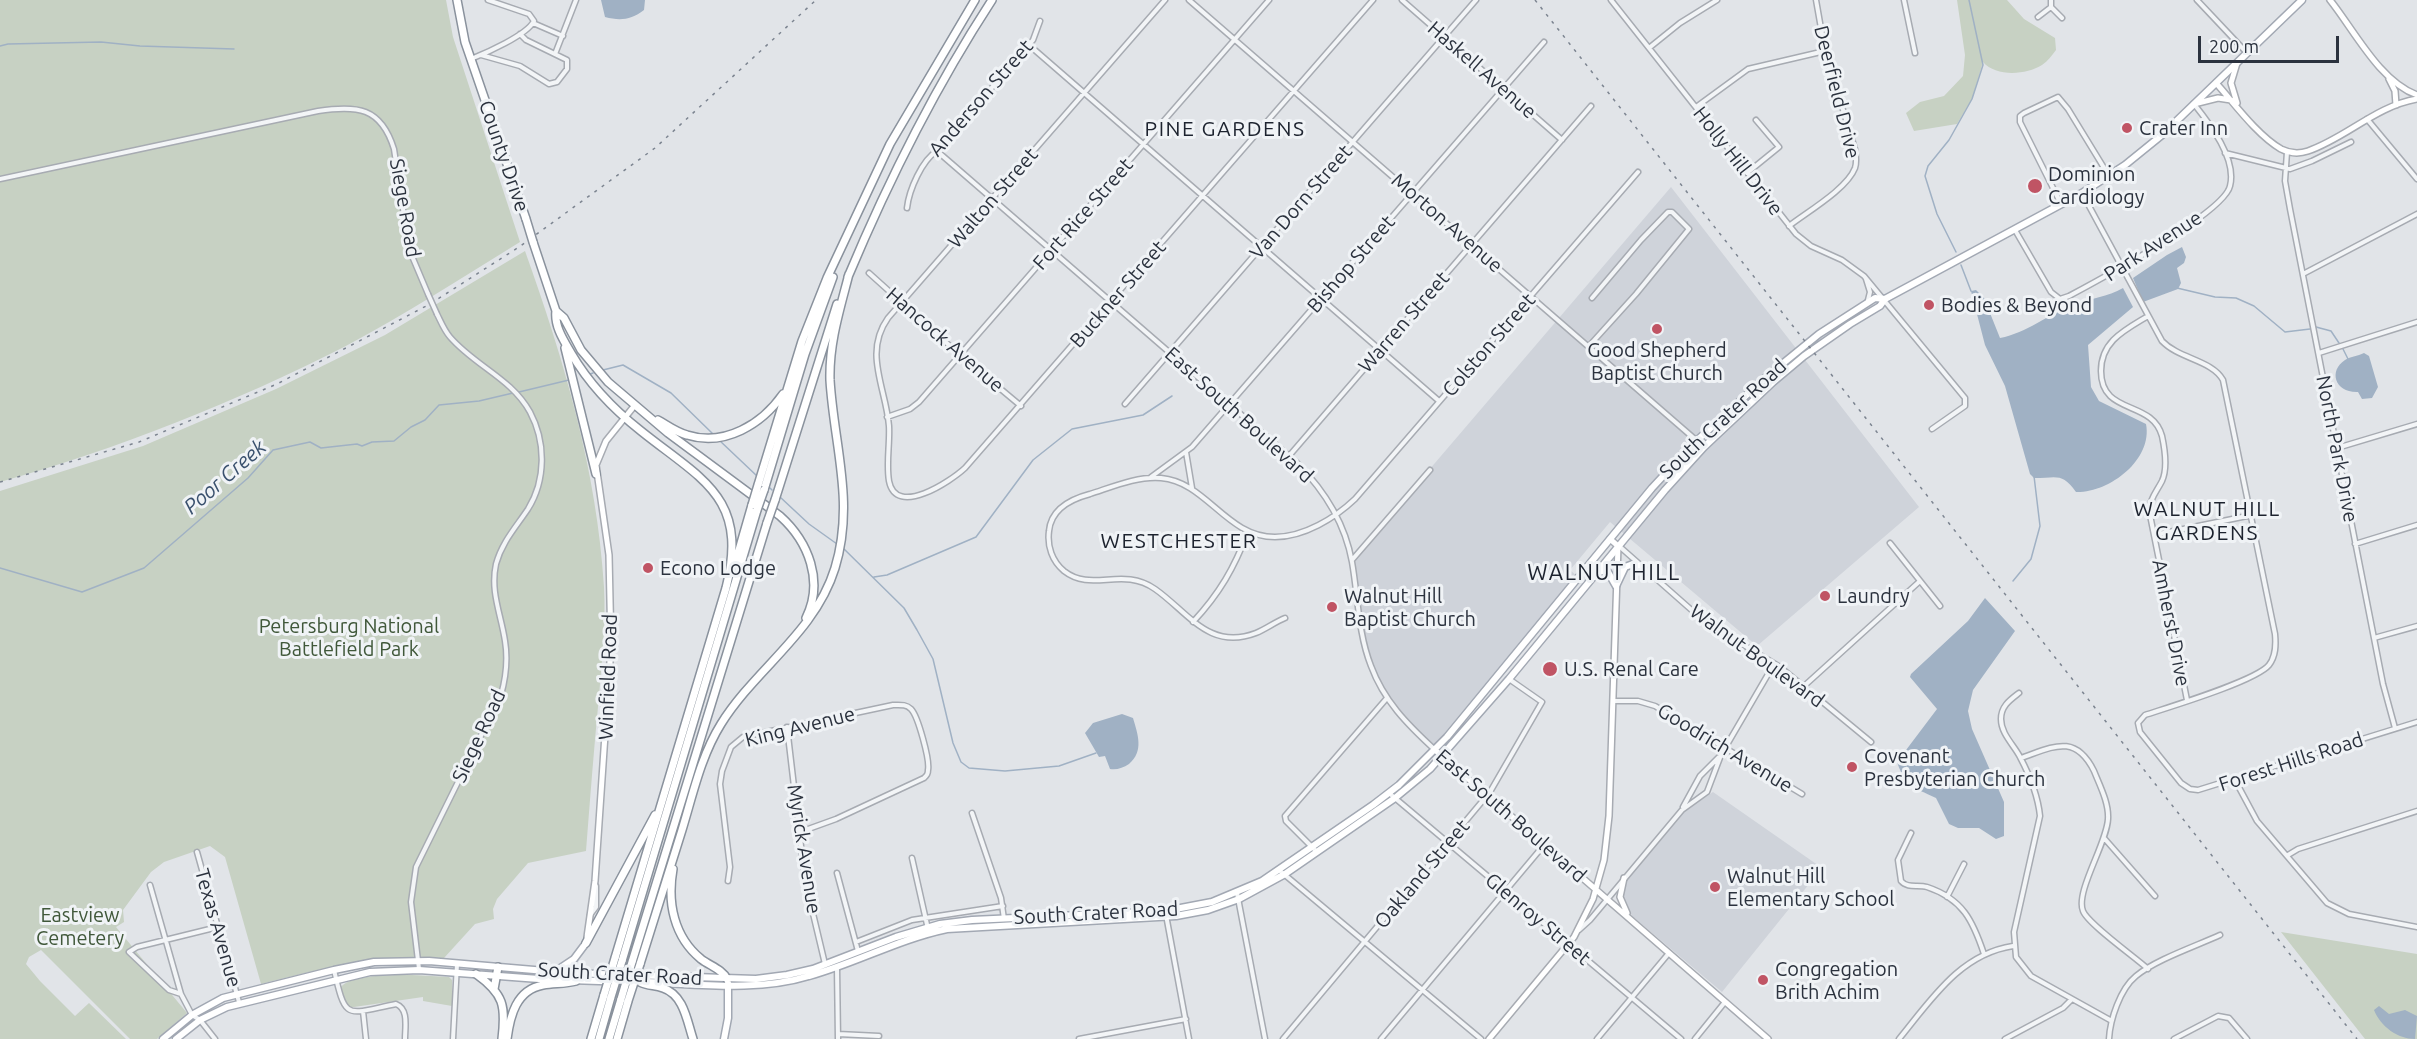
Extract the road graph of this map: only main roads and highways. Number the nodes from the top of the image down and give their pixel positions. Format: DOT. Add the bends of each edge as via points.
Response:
graph roads {
  1 [pos="975,0"];
  2 [pos="992,0"];
  3 [pos="2302,0"];
  4 [pos="2330,0"];
  5 [pos="457,1"];
  6 [pos="2237,62"];
  7 [pos="2388,77"];
  8 [pos="2216,83"];
  9 [pos="2417,94"];
  10 [pos="2417,99"];
  11 [pos="2232,101"];
  12 [pos="2194,104"];
  13 [pos="2396,105"];
  14 [pos="2238,107"];
  15 [pos="847,238"];
  16 [pos="849,274"];
  17 [pos="1885,299"];
  18 [pos="556,311"];
  19 [pos="564,340"];
  20 [pos="788,387"];
  21 [pos="635,405"];
  22 [pos="643,412"];
  23 [pos="624,418"];
  24 [pos="596,474"];
  25 [pos="761,487"];
  26 [pos="755,508"];
  27 [pos="1610,539"];
  28 [pos="1618,546"];
  29 [pos="1642,567"];
  30 [pos="1594,574"];
  31 [pos="728,583"];
  32 [pos="1616,586"];
  33 [pos="801,629"];
  34 [pos="1435,750"];
  35 [pos="1442,757"];
  36 [pos="662,802"];
  37 [pos="681,832"];
  38 [pos="1315,849"];
  39 [pos="1624,878"];
  40 [pos="1596,890"];
  41 [pos="1166,914"];
  42 [pos="1631,920"];
  43 [pos="928,930"];
  44 [pos="586,943"];
  45 [pos="619,959"];
  46 [pos="636,963"];
  47 [pos="836,964"];
  48 [pos="498,967"];
  49 [pos="554,972"];
  50 [pos="476,974"];
  51 [pos="497,976"];
  52 [pos="576,981"];
  53 [pos="640,982"];
  54 [pos="728,982"];
  55 [pos="494,989"];
  56 [pos="608,996"];
  57 [pos="625,1000"];
  58 [pos="163,1039"];
  59 [pos="176,1039"];
  60 [pos="502,1039"];
  61 [pos="507,1039"];
  62 [pos="591,1039"];
  63 [pos="599,1039"];
  64 [pos="609,1039"];
  65 [pos="617,1039"];
  66 [pos="693,1039"];
  67 [pos="724,1039"];
  68 [pos="1489,1039"];
  69 [pos="1768,1039"];
  1 -- 15 [label="highway" via="894,136"];
  2 -- 16 [label="highway" via="916,127"];
  3 -- 6 [label="main road, South Crater Road"];
  4 -- 7 [label="main road"];
  5 -- 18 [label="highway, County Drive, bridge" via="471,59"];
  6 -- 8 [label="main road, South Crater Road"];
  6 -- 14 [label="main road" via="2231,87"];
  7 -- 9 [label="main road"];
  7 -- 13 [label="main road"];
  8 -- 11 [label="main road"];
  8 -- 12 [label="main road, South Crater Road"];
  10 -- 13 [label="main road"];
  11 -- 12 [label="main road" via="2218,98"];
  11 -- 14 [label="main road"];
  12 -- 17 [label="main road, South Crater Road" via="2163,135 2109,176"];
  13 -- 14 [label="main road" via="2308,151 2287,152"];
  15 -- 20 [label="highway" via="809,322"];
  15 -- 25 [label="highway"];
  16 -- 33 [label="highway" via="830,362 844,485 844,524 830,582"];
  16 -- 46 [label="highway, bridge" via="774,500"];
  17 -- 27 [label="main road, South Crater Road" via="1875,298 1800,348 1697,440"];
  17 -- 28 [label="main road, South Crater Road" via="1789,369 1704,447"];
  18 -- 19 [label="highway, County Drive" via="555,320"];
  18 -- 21 [label="highway, County Drive" via="592,365"];
  19 -- 23 [label="highway, County Drive" via="587,379"];
  19 -- 24 [label="highway"];
  20 -- 22 [label="highway" via="762,418 725,436 688,436"];
  20 -- 25 [label="highway"];
  21 -- 22 [label="highway, County Drive"];
  21 -- 23 [label="main road"];
  22 -- 33 [label="highway" via="780,516 800,537 810,557 814,584 812,603"];
  23 -- 24 [label="main road" via="603,446"];
  23 -- 31 [label="highway, County Drive" via="702,478 722,503 733,544"];
  24 -- 44 [label="main road, Winfield Road" via="609,555 612,626 595,881"];
  25 -- 26 [label="highway, bridge"];
  26 -- 31 [label="highway"];
  26 -- 45 [label="highway"];
  27 -- 28 [label="main road"];
  27 -- 34 [label="main road, South Crater Road"];
  28 -- 30 [label="main road, South Crater Road"];
  28 -- 32 [label="main road"];
  29 -- 32 [label="main road" via="1626,567"];
  30 -- 32 [label="main road" via="1608,572"];
  30 -- 35 [label="main road, South Crater Road"];
  31 -- 36 [label="highway"];
  32 -- 40 [label="main road" via="1609,828"];
  33 -- 37 [label="highway" via="721,724 700,770"];
  34 -- 35 [label="main road, East South Boulevard"];
  34 -- 38 [label="main road, South Crater Road" via="1389,793"];
  35 -- 38 [label="main road, South Crater Road" via="1395,798"];
  35 -- 40 [label="main road, East South Boulevard"];
  36 -- 44 [label="highway"];
  36 -- 45 [label="highway"];
  37 -- 46 [label="highway"];
  37 -- 54 [label="highway" via="670,886 674,918 694,952 724,973"];
  38 -- 41 [label="main road, South Crater Road" via="1282,872 1208,910"];
  39 -- 42 [label="main road" via="1621,903"];
  40 -- 42 [label="main road, East South Boulevard"];
  40 -- 68 [label="main road" via="1568,944"];
  41 -- 43 [label="main road, South Crater Road"];
  41 -- 43 [label="main road, South Crater Road" via="957,921"];
  42 -- 69 [label="main road, East South Boulevard"];
  43 -- 47 [label="main road, South Crater Road"];
  43 -- 47 [label="main road, South Crater Road" via="859,952"];
  44 -- 49 [label="main road" via="574,960"];
  45 -- 56 [label="highway, bridge"];
  46 -- 57 [label="highway, bridge"];
  47 -- 54 [label="main road, South Crater Road"];
  48 -- 49 [label="main road, South Crater Road"];
  48 -- 51 [label="highway"];
  48 -- 58 [label="main road, South Crater Road" via="417,961 375,962 334,970 223,998 192,1015"];
  49 -- 54 [label="main road, South Crater Road"];
  50 -- 51 [label="main road, South Crater Road"];
  50 -- 55 [label="highway"];
  50 -- 59 [label="main road, South Crater Road" via="419,970 370,972 336,979 240,1002 200,1020"];
  51 -- 52 [label="main road, South Crater Road"];
  51 -- 55 [label="highway"];
  52 -- 53 [label="main road, South Crater Road"];
  52 -- 61 [label="highway" via="541,985 525,994 511,1014"];
  53 -- 54 [label="main road, South Crater Road"];
  53 -- 66 [label="highway" via="663,988 676,997"];
  54 -- 67 [label="main road"];
  55 -- 60 [label="highway" via="504,1008"];
  56 -- 62 [label="highway"];
  56 -- 63 [label="highway"];
  57 -- 64 [label="highway"];
  57 -- 65 [label="highway"];
}
